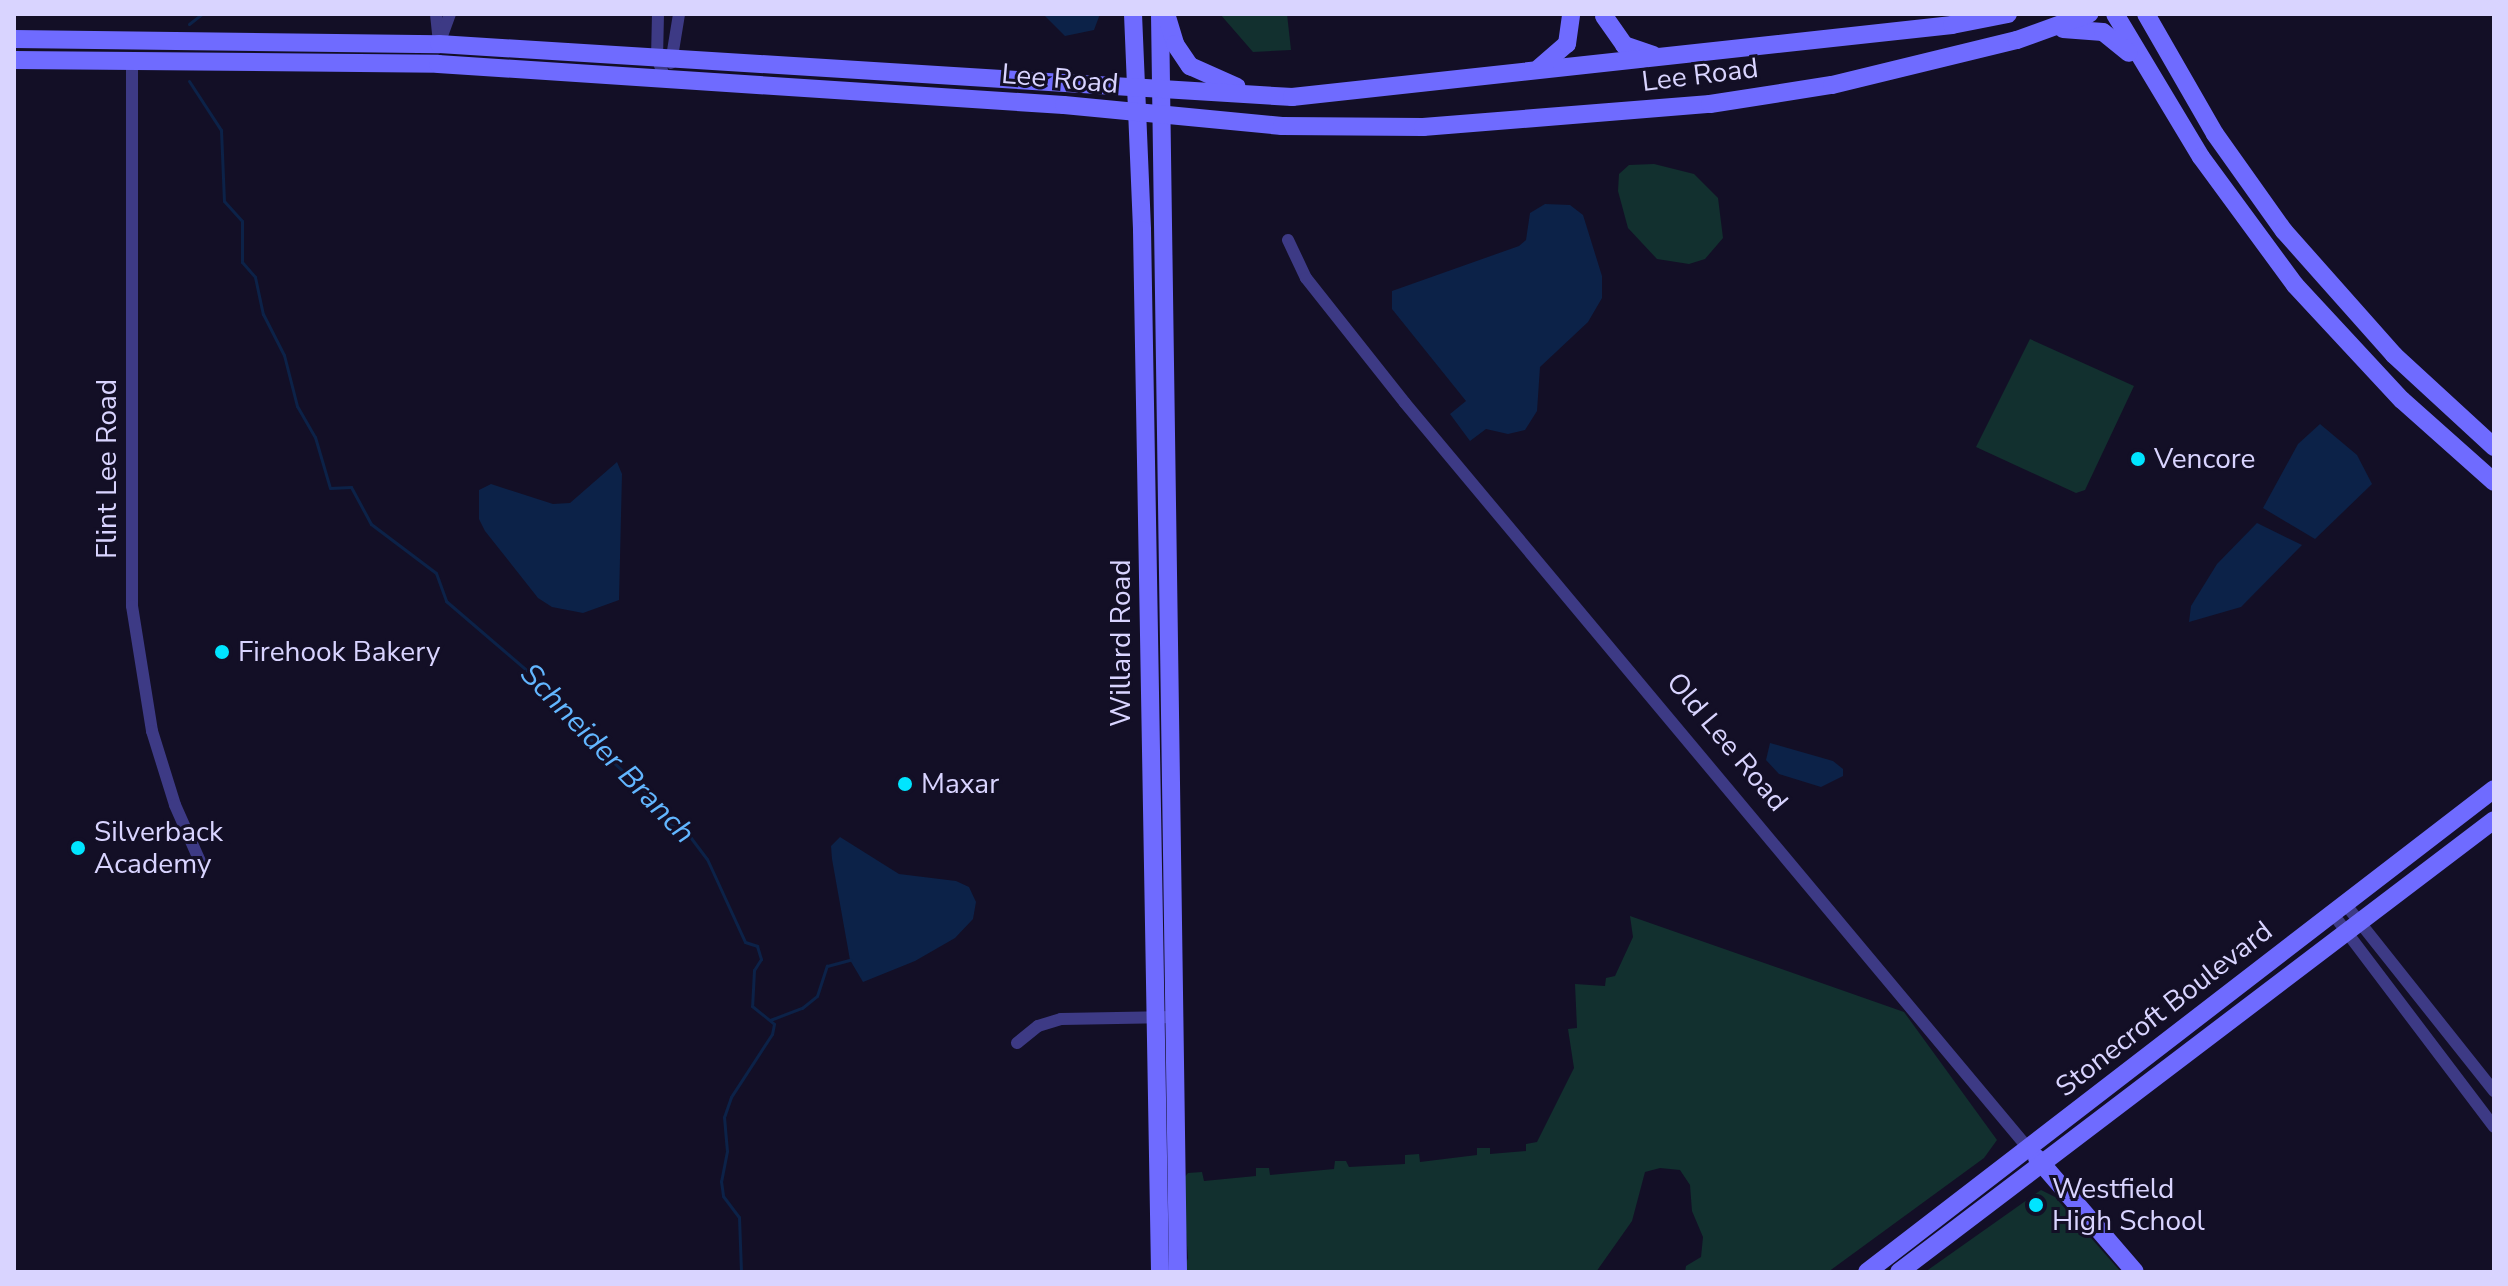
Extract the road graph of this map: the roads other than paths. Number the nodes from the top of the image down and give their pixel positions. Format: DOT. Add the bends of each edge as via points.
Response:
graph roads {
  1 [pos="436,14"];
  2 [pos="450,14"];
  3 [pos="658,14"];
  4 [pos="679,14"];
  5 [pos="1133,14"];
  6 [pos="1160,14"];
  7 [pos="1167,14"];
  8 [pos="1571,14"];
  9 [pos="2008,14"];
  10 [pos="2089,14"];
  11 [pos="2115,14"];
  12 [pos="2146,14"];
  13 [pos="2158,14"];
  14 [pos="1604,16"];
  15 [pos="2044,31"];
  16 [pos="14,39"];
  17 [pos="439,44"];
  18 [pos="1667,57"];
  19 [pos="665,59"];
  20 [pos="14,60"];
  21 [pos="132,62"];
  22 [pos="1531,72"];
  23 [pos="665,78"];
  24 [pos="1136,90"];
  25 [pos="1161,90"];
  26 [pos="2190,94"];
  27 [pos="1311,96"];
  28 [pos="2165,101"];
  29 [pos="1138,114"];
  30 [pos="1161,117"];
  31 [pos="1288,240"];
  32 [pos="2494,447"];
  33 [pos="2494,482"];
  34 [pos="2494,789"];
  35 [pos="2494,820"];
  36 [pos="202,866"];
  37 [pos="2339,910"];
  38 [pos="2353,927"];
  39 [pos="1153,1017"];
  40 [pos="1173,1017"];
  41 [pos="1017,1043"];
  42 [pos="2494,1091"];
  43 [pos="2494,1127"];
  44 [pos="2027,1147"];
  45 [pos="2043,1165"];
  46 [pos="1160,1272"];
  47 [pos="1178,1272"];
  48 [pos="1867,1272"];
  49 [pos="1899,1272"];
  50 [pos="2135,1272"];
  1 -- 17 [label="street"];
  2 -- 17 [label="street"];
  3 -- 19 [label="street"];
  4 -- 19 [label="street"];
  5 -- 24 [label="street, Willard Road"];
  6 -- 25 [label="street, Willard Road"];
  7 -- 27 [label="street" via="1180,52 1207,77 1248,89"];
  8 -- 22 [label="street" via="1567,44"];
  9 -- 18 [label="street, Lee Road"];
  10 -- 15 [label="street, Lee Road"];
  11 -- 28 [label="street"];
  12 -- 26 [label="street"];
  13 -- 26 [label="street"];
  14 -- 18 [label="street" via="1624,45"];
  15 -- 28 [label="street" via="2084,28 2112,36"];
  15 -- 30 [label="street, Lee Road" via="1832,85 1710,104 1510,124 1331,128"];
  16 -- 17 [label="street, Lee Road"];
  17 -- 19 [label="street, Lee Road"];
  18 -- 22 [label="street, Lee Road"];
  19 -- 23 [label="street"];
  19 -- 24 [label="street, Lee Road"];
  20 -- 21 [label="street, Lee Road"];
  21 -- 23 [label="street, Lee Road" via="409,63"];
  21 -- 36 [label="street, Flint Lee Road" via="132,606 156,744"];
  22 -- 27 [label="street, Lee Road"];
  23 -- 29 [label="street, Lee Road"];
  24 -- 25 [label="street, Lee Road"];
  24 -- 29 [label="street, Willard Road"];
  25 -- 27 [label="street, Lee Road"];
  25 -- 30 [label="street, Willard Road"];
  26 -- 32 [label="street" via="2311,264 2429,390"];
  28 -- 33 [label="street" via="2295,285 2402,400"];
  29 -- 30 [label="street, Lee Road"];
  29 -- 39 [label="street, Willard Road"];
  30 -- 40 [label="street, Willard Road"];
  31 -- 44 [label="street, Old Lee Road" via="1306,278 1405,403"];
  34 -- 37 [label="street, Stonecroft Boulevard"];
  35 -- 38 [label="street, Stonecroft Boulevard"];
  37 -- 38 [label="street"];
  37 -- 44 [label="street, Stonecroft Boulevard"];
  38 -- 42 [label="street"];
  38 -- 43 [label="street"];
  38 -- 45 [label="street, Stonecroft Boulevard"];
  39 -- 40 [label="street"];
  39 -- 41 [label="street" via="1061,1019 1038,1026"];
  39 -- 46 [label="street, Willard Road"];
  40 -- 47 [label="street, Willard Road"];
  44 -- 45 [label="street, Old Lee Road"];
  44 -- 48 [label="street, Stonecroft Boulevard"];
  45 -- 49 [label="street, Stonecroft Boulevard"];
  45 -- 50 [label="street, Old Lee Road"];
}
